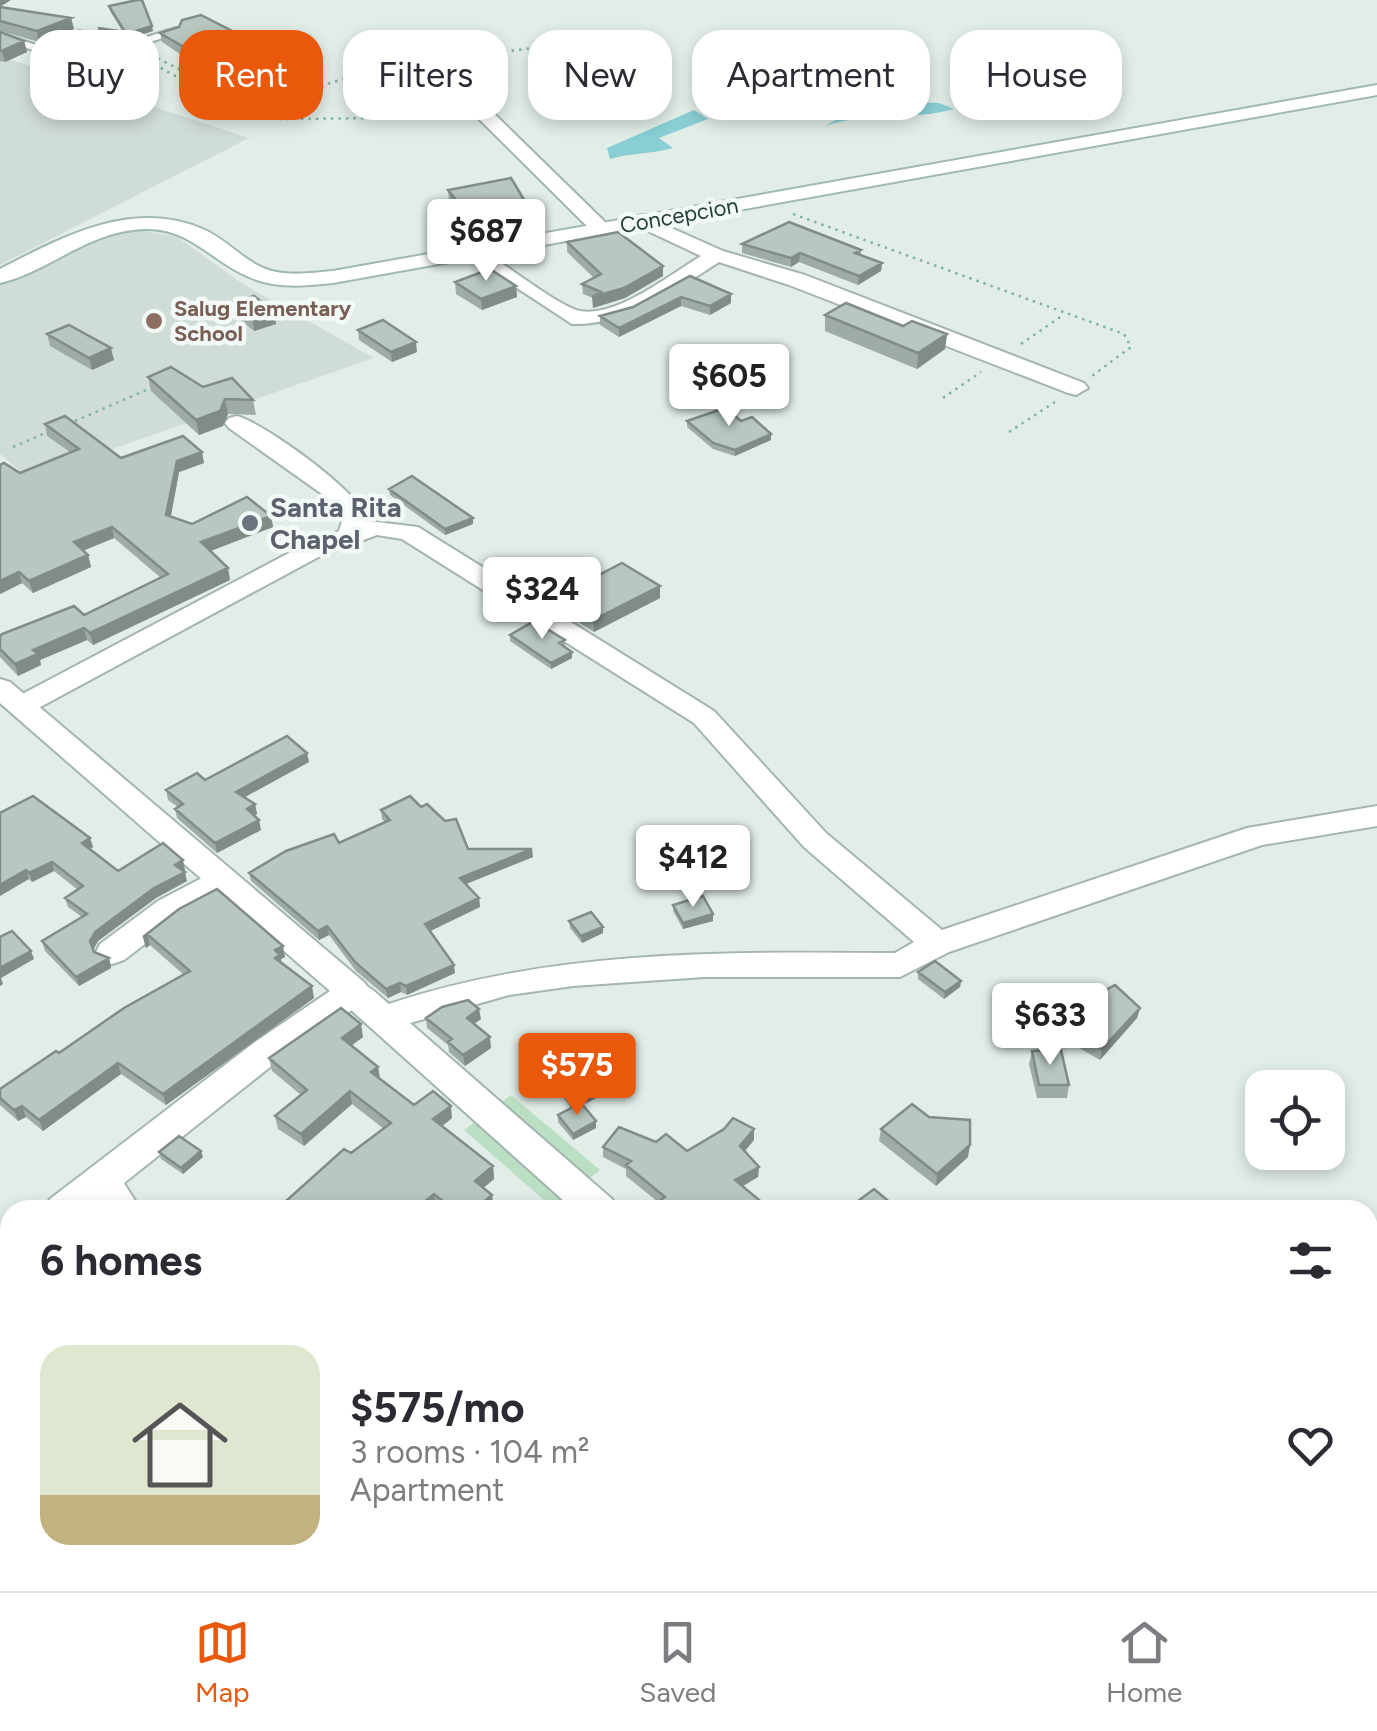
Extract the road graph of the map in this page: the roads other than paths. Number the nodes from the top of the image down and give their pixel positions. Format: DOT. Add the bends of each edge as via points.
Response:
graph roads {
  1 [pos="177,31"];
  2 [pos="0,36"];
  3 [pos="1377,90"];
  4 [pos="490,120"];
  5 [pos="642,222"];
  6 [pos="602,229"];
  7 [pos="472,252"];
  8 [pos="716,254"];
  9 [pos="0,277"];
  10 [pos="1076,388"];
  11 [pos="237,424"];
  12 [pos="352,536"];
  13 [pos="11,697"];
  14 [pos="1377,816"];
  15 [pos="221,879"];
  16 [pos="937,944"];
  17 [pos="112,952"];
  18 [pos="352,992"];
  19 [pos="384,1019"];
  20 [pos="112,1195"];
  21 [pos="588,1200"];
  1 -- 2 [label="lane" via="126,48 79,34 39,49"];
  3 -- 5 [label="street, Concepcion"];
  4 -- 6 [label="street"];
  5 -- 6 [label="street, Concepcion"];
  5 -- 8 [label="street"];
  6 -- 7 [label="street, Concepcion"];
  7 -- 8 [label="street" via="585,318 647,296"];
  7 -- 9 [label="street, Concepcion" via="333,277 278,279 253,272 185,229 130,226 98,229"];
  8 -- 10 [label="street"];
  11 -- 12 [label="street" via="331,490 356,517"];
  12 -- 13 [label="street"];
  12 -- 16 [label="street" via="375,527 409,532 704,717 815,840"];
  13 -- 15 [label="street"];
  14 -- 16 [label="street" via="1258,835"];
  15 -- 17 [label="street"];
  15 -- 18 [label="street"];
  16 -- 19 [label="street" via="900,965 614,969 525,978 431,1000"];
  18 -- 19 [label="street"];
  18 -- 20 [label="street" via="267,1051"];
  19 -- 21 [label="street"];
}
